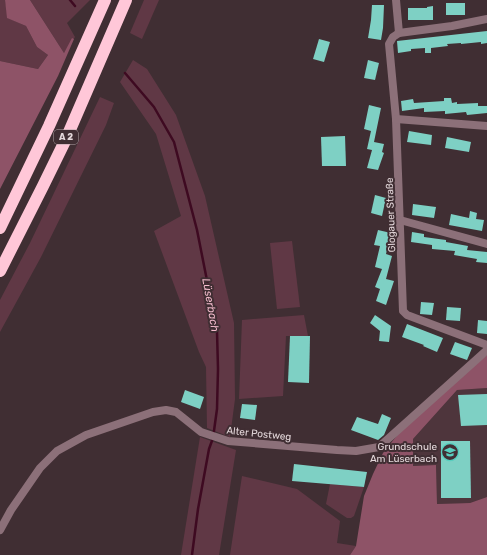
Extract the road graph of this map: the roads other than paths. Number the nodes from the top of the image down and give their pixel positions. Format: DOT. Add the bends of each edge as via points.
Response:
graph roads {
  1 [pos="105,0"];
  2 [pos="126,0"];
  3 [pos="396,0"];
  4 [pos="487,19"];
  5 [pos="399,33"];
  6 [pos="396,119"];
  7 [pos="487,126"];
  8 [pos="400,220"];
  9 [pos="0,228"];
  10 [pos="487,244"];
  11 [pos="0,271"];
  12 [pos="487,345"];
  13 [pos="487,350"];
  14 [pos="0,530"];
  1 -- 9 [label="highway, A 2"];
  2 -- 11 [label="highway, A 2" via="66,138"];
  3 -- 5 [label="street"];
  4 -- 5 [label="street"];
  5 -- 6 [label="street, Glogauer Straße" via="389,44"];
  6 -- 7 [label="street"];
  6 -- 8 [label="street, Glogauer Straße"];
  8 -- 10 [label="street"];
  8 -- 12 [label="street, Glogauer Straße" via="404,311 407,315"];
  13 -- 14 [label="street, Alter Postweg" via="379,447 356,451 228,441 201,432 176,412 166,410 86,435 57,451 40,468"];
}
